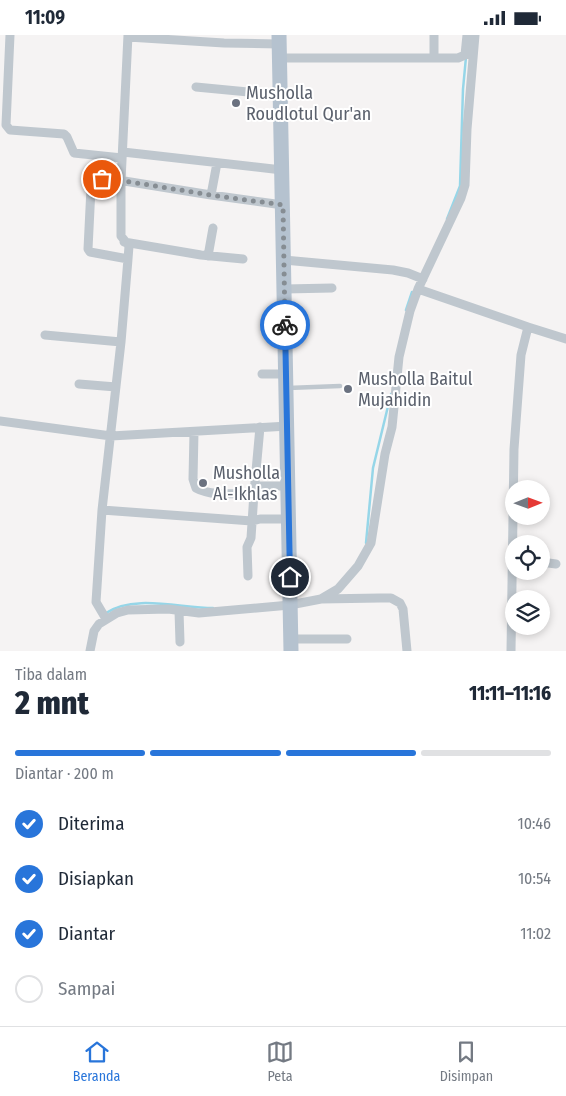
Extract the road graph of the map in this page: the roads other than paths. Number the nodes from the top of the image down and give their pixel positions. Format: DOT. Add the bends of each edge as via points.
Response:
graph roads {
  1 [pos="10,35"];
  2 [pos="434,35"];
  3 [pos="467,35"];
  4 [pos="475,35"];
  5 [pos="128,36"];
  6 [pos="279,46"];
  7 [pos="434,58"];
  8 [pos="196,87"];
  9 [pos="280,95"];
  10 [pos="123,155"];
  11 [pos="217,163"];
  12 [pos="282,170"];
  13 [pos="121,181"];
  14 [pos="211,195"];
  15 [pos="283,205"];
  16 [pos="213,228"];
  17 [pos="124,242"];
  18 [pos="208,256"];
  19 [pos="128,259"];
  20 [pos="243,259"];
  21 [pos="284,260"];
  22 [pos="420,277"];
  23 [pos="332,288"];
  24 [pos="285,289"];
  25 [pos="418,289"];
  26 [pos="528,327"];
  27 [pos="45,335"];
  28 [pos="566,339"];
  29 [pos="121,342"];
  30 [pos="262,374"];
  31 [pos="287,381"];
  32 [pos="79,384"];
  33 [pos="340,386"];
  34 [pos="116,387"];
  35 [pos="0,421"];
  36 [pos="288,426"];
  37 [pos="260,427"];
  38 [pos="194,432"];
  39 [pos="111,436"];
  40 [pos="289,486"];
  41 [pos="255,489"];
  42 [pos="102,510"];
  43 [pos="289,519"];
  44 [pos="252,521"];
  45 [pos="513,535"];
  46 [pos="550,563"];
  47 [pos="556,564"];
  48 [pos="248,576"];
  49 [pos="513,580"];
  50 [pos="321,599"];
  51 [pos="290,602"];
  52 [pos="179,611"];
  53 [pos="106,619"];
  54 [pos="347,639"];
  55 [pos="180,642"];
  56 [pos="291,645"];
  57 [pos="90,651"];
  58 [pos="407,651"];
  59 [pos="511,651"];
  1 -- 10 [label="street" via="7,129 64,134 74,153"];
  2 -- 7 [label="street"];
  3 -- 7 [label="street" via="466,55"];
  4 -- 22 [label="street" via="465,185"];
  5 -- 6 [label="street"];
  5 -- 10 [label="street"];
  6 -- 7 [label="street"];
  6 -- 9 [label="main road"];
  8 -- 9 [label="street"];
  9 -- 12 [label="main road"];
  10 -- 11 [label="street"];
  10 -- 13 [label="street"];
  11 -- 12 [label="street"];
  11 -- 14 [label="street"];
  12 -- 15 [label="main road"];
  13 -- 14 [label="street"];
  13 -- 17 [label="street" via="121,236"];
  13 -- 19 [label="street" via="102,179 93,183 88,249"];
  14 -- 15 [label="street"];
  15 -- 21 [label="main road"];
  16 -- 18 [label="street"];
  17 -- 18 [label="street"];
  17 -- 19 [label="street" via="129,246"];
  18 -- 20 [label="street"];
  19 -- 29 [label="street"];
  21 -- 22 [label="street" via="393,270"];
  21 -- 24 [label="main road"];
  22 -- 25 [label="street"];
  23 -- 24 [label="street"];
  24 -- 31 [label="main road"];
  25 -- 26 [label="street"];
  25 -- 50 [label="street" via="399,357 392,427 371,543 358,566 338,589"];
  26 -- 28 [label="street"];
  26 -- 45 [label="street" via="521,355 514,449"];
  27 -- 29 [label="street"];
  29 -- 34 [label="street"];
  30 -- 31 [label="street"];
  31 -- 33 [label="lane"];
  31 -- 36 [label="main road"];
  32 -- 34 [label="street"];
  34 -- 39 [label="street"];
  35 -- 39 [label="street"];
  36 -- 37 [label="street"];
  36 -- 40 [label="main road"];
  37 -- 38 [label="street"];
  37 -- 41 [label="street"];
  38 -- 39 [label="street"];
  38 -- 41 [label="street" via="193,479 196,488 211,493"];
  39 -- 42 [label="street"];
  40 -- 41 [label="street"];
  40 -- 43 [label="main road"];
  41 -- 44 [label="street"];
  42 -- 44 [label="street"];
  42 -- 53 [label="street" via="96,603"];
  43 -- 44 [label="street"];
  43 -- 51 [label="main road"];
  44 -- 48 [label="street" via="247,547"];
  46 -- 47 [label="street"];
  49 -- 59 [label="street"];
  50 -- 51 [label="street"];
  50 -- 58 [label="street" via="380,597 397,601 403,609"];
  51 -- 52 [label="street" via="206,612"];
  51 -- 56 [label="main road"];
  52 -- 53 [label="street" via="128,610"];
  52 -- 55 [label="street"];
  53 -- 57 [label="street" via="94,631"];
  54 -- 56 [label="street"];
}
